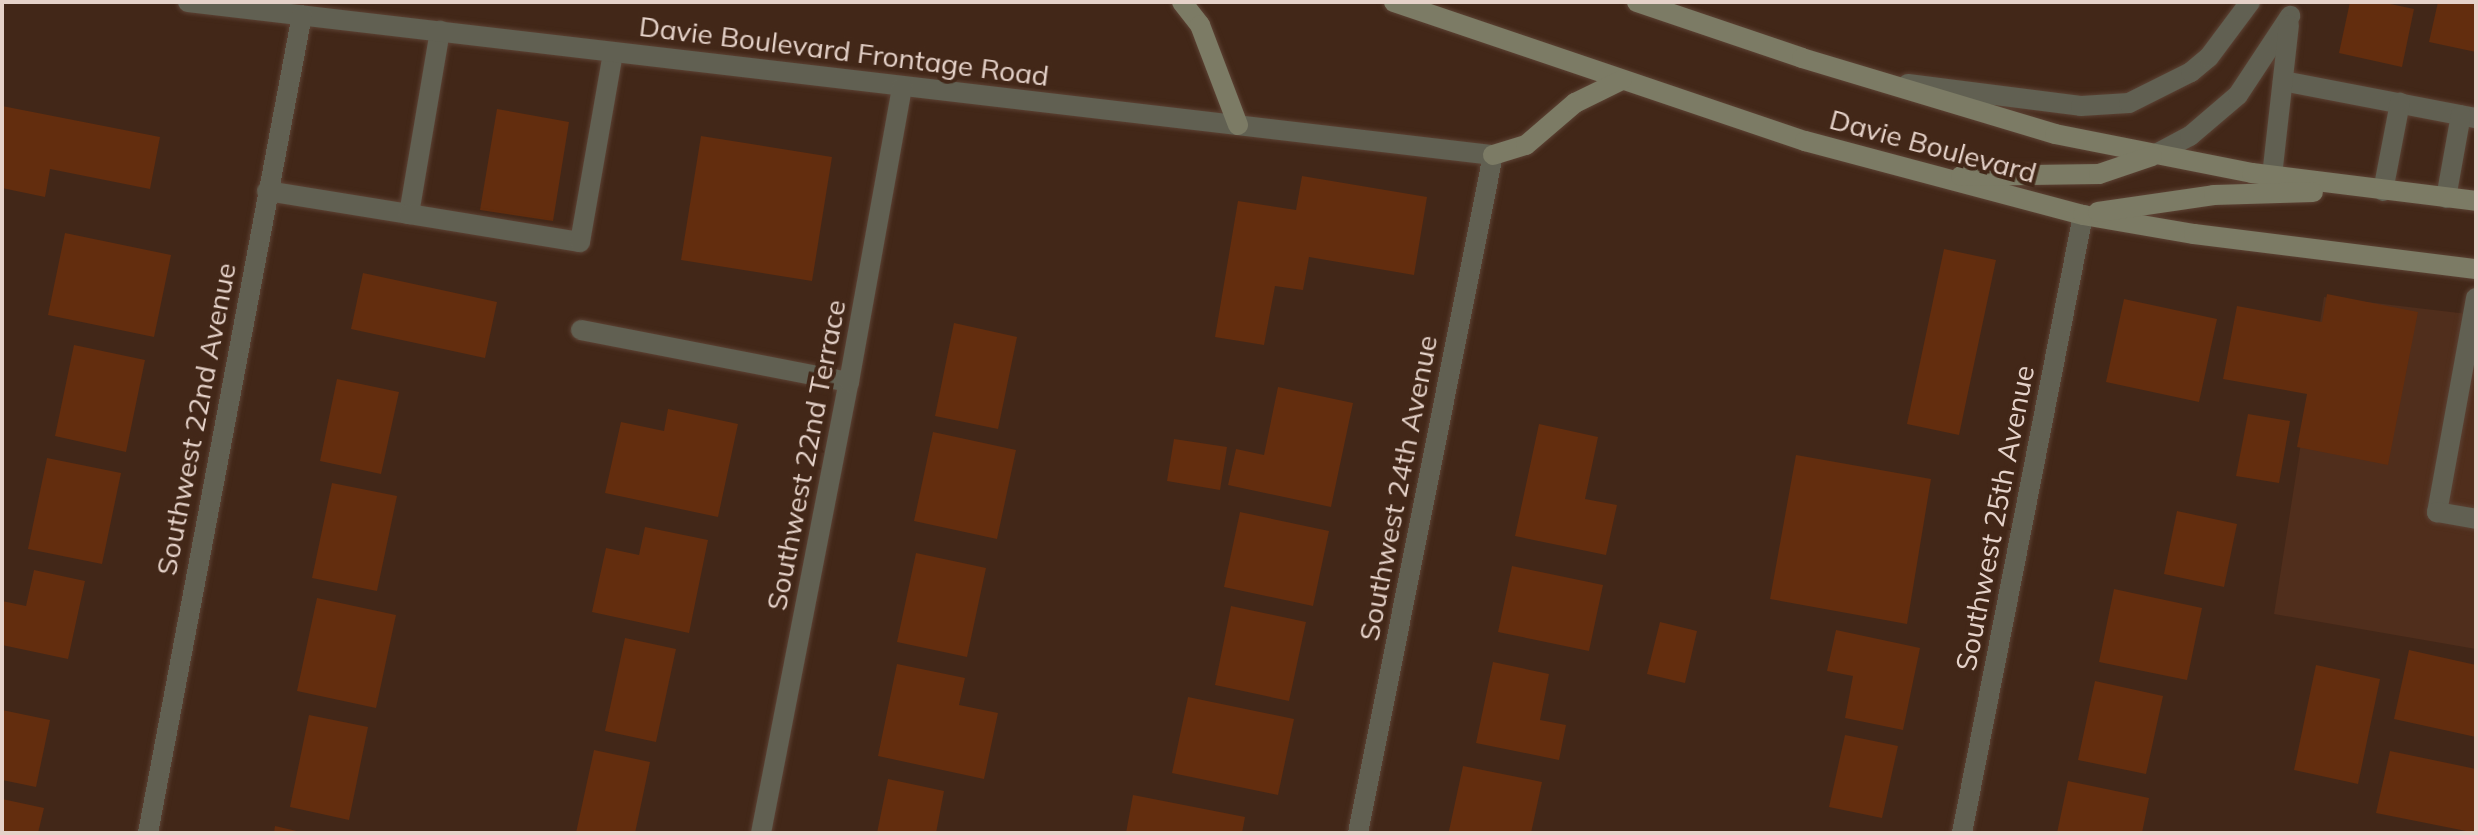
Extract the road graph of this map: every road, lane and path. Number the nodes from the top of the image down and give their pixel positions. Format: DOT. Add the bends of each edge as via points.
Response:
graph roads {
  1 [pos="188,2"];
  2 [pos="1182,2"];
  3 [pos="1394,2"];
  4 [pos="1637,2"];
  5 [pos="2250,2"];
  6 [pos="2290,9"];
  7 [pos="302,15"];
  8 [pos="440,31"];
  9 [pos="613,53"];
  10 [pos="1622,80"];
  11 [pos="1876,80"];
  12 [pos="2283,81"];
  13 [pos="902,87"];
  14 [pos="2400,103"];
  15 [pos="2468,116"];
  16 [pos="1238,125"];
  17 [pos="1493,155"];
  18 [pos="2152,156"];
  19 [pos="1929,176"];
  20 [pos="2272,176"];
  21 [pos="2376,190"];
  22 [pos="267,191"];
  23 [pos="2446,198"];
  24 [pos="2476,201"];
  25 [pos="409,214"];
  26 [pos="2083,215"];
  27 [pos="2476,269"];
  28 [pos="2476,298"];
  29 [pos="581,330"];
  30 [pos="849,382"];
  31 [pos="2476,519"];
  32 [pos="148,833"];
  33 [pos="761,833"];
  34 [pos="1358,833"];
  35 [pos="1962,833"];
  1 -- 7 [label="street, Davie Boulevard Frontage Road"];
  2 -- 16 [label="main road" via="1200,25"];
  3 -- 10 [label="main road, Davie Boulevard"];
  4 -- 11 [label="main road, Davie Boulevard"];
  5 -- 11 [label="street" via="2209,57 2191,72 2129,103 2081,106"];
  6 -- 12 [label="street"];
  6 -- 18 [label="street" via="2238,95 2190,136"];
  7 -- 8 [label="street, Davie Boulevard Frontage Road"];
  7 -- 22 [label="street, Southwest 22nd Avenue"];
  8 -- 9 [label="street, Davie Boulevard Frontage Road"];
  8 -- 25 [label="street"];
  9 -- 13 [label="street, Davie Boulevard Frontage Road"];
  9 -- 25 [label="street" via="580,242"];
  10 -- 17 [label="main road" via="1575,103 1526,145"];
  10 -- 19 [label="main road, Davie Boulevard"];
  11 -- 18 [label="main road, Davie Boulevard" via="2055,134"];
  12 -- 14 [label="street"];
  12 -- 20 [label="street"];
  13 -- 16 [label="street, Davie Boulevard Frontage Road"];
  13 -- 30 [label="street, Southwest 22nd Terrace"];
  14 -- 15 [label="street"];
  14 -- 21 [label="street"];
  15 -- 23 [label="street"];
  16 -- 17 [label="street, Davie Boulevard Frontage Road"];
  17 -- 34 [label="street, Southwest 24th Avenue"];
  18 -- 19 [label="main road" via="2099,174"];
  18 -- 20 [label="main road, Davie Boulevard"];
  19 -- 26 [label="main road, Davie Boulevard"];
  20 -- 21 [label="main road, Davie Boulevard"];
  21 -- 23 [label="main road, Davie Boulevard"];
  21 -- 26 [label="main road" via="2214,195"];
  22 -- 25 [label="street"];
  22 -- 32 [label="street, Southwest 22nd Avenue"];
  23 -- 24 [label="main road, Davie Boulevard"];
  26 -- 27 [label="main road, Davie Boulevard"];
  26 -- 35 [label="street, Southwest 25th Avenue"];
  28 -- 31 [label="street" via="2437,512"];
  29 -- 30 [label="street"];
  30 -- 33 [label="street, Southwest 22nd Terrace"];
}
